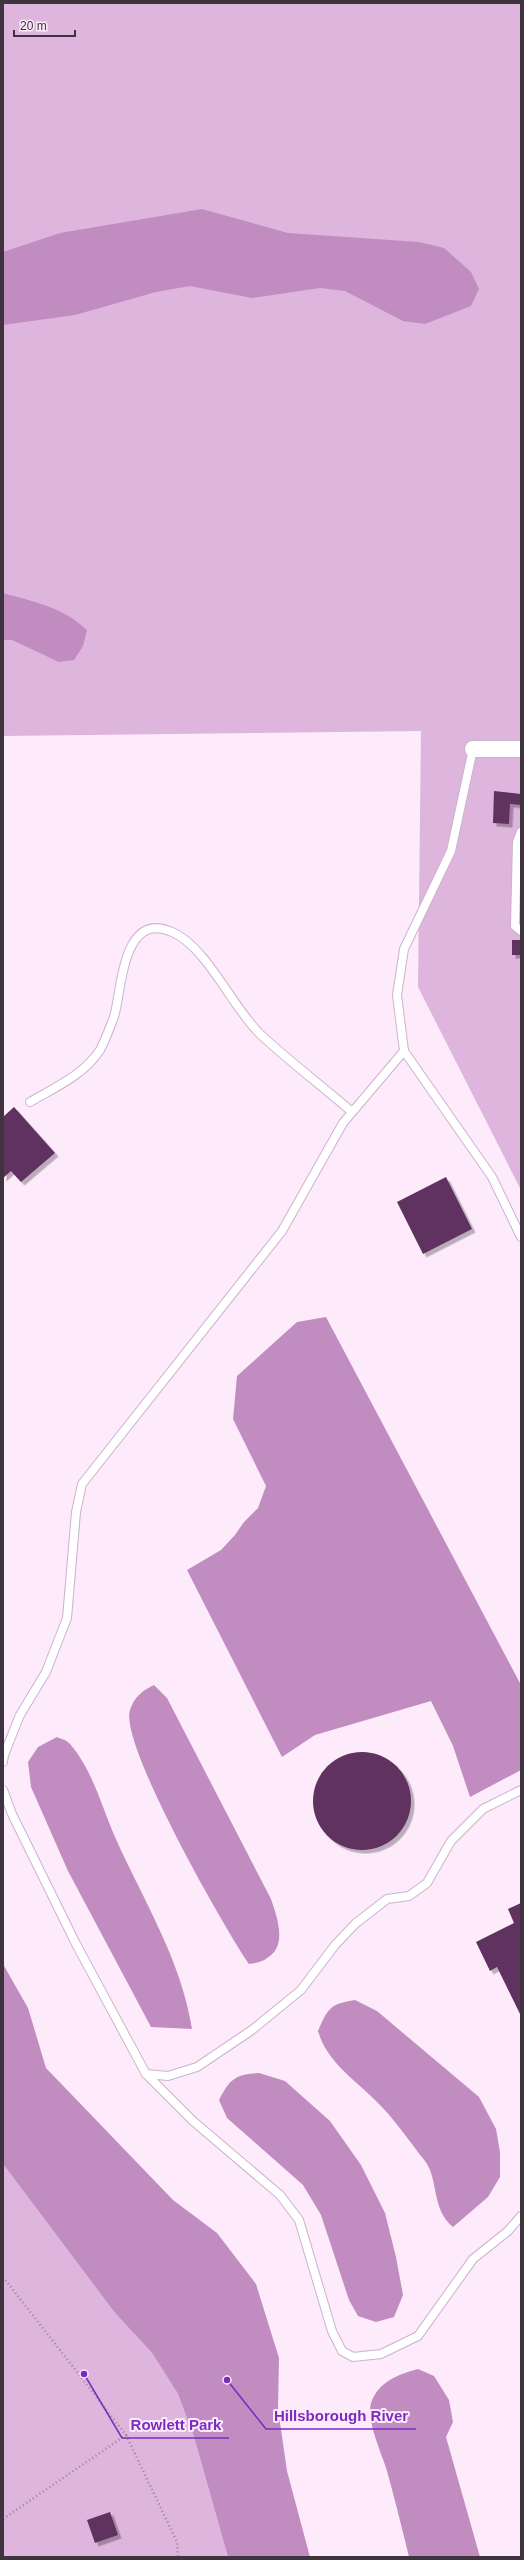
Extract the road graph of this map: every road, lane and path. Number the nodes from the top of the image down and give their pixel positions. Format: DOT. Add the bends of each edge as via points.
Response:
graph roads {
  1 [pos="473,749"];
  2 [pos="521,749"];
  3 [pos="521,832"];
  4 [pos="521,931"];
  5 [pos="404,1051"];
  6 [pos="30,1102"];
  7 [pos="352,1112"];
  8 [pos="521,1237"];
  9 [pos="3,1762"];
  10 [pos="3,1790"];
  11 [pos="521,1790"];
  12 [pos="146,2074"];
  13 [pos="521,2216"];
  14 [pos="3,2277"];
  15 [pos="126,2435"];
  16 [pos="3,2518"];
  17 [pos="178,2557"];
  1 -- 2 [label="street"];
  1 -- 5 [label="lane" via="451,851 404,949 397,995"];
  3 -- 4 [label="lane" via="517,842 515,926"];
  5 -- 7 [label="lane"];
  5 -- 8 [label="lane" via="492,1177"];
  6 -- 7 [label="lane" via="86,1067 100,1050 114,1016 126,955 139,937 148,931 159,929 181,936 213,971 259,1033"];
  7 -- 9 [label="lane" via="343,1123 282,1231 82,1484 76,1512 67,1618 46,1672 20,1715"];
  10 -- 12 [label="lane" via="12,1814 76,1944"];
  11 -- 12 [label="lane" via="483,1809 451,1841 427,1883 409,1896 387,1899 355,1924 335,1945 301,1990 252,2030 197,2067 168,2076"];
  12 -- 13 [label="lane" via="193,2121 280,2195 299,2220 332,2331 342,2351 353,2357 381,2354 418,2336 473,2259 508,2231"];
  14 -- 15 [label="path"];
  15 -- 16 [label="path"];
  15 -- 17 [label="path" via="177,2542"];
}
